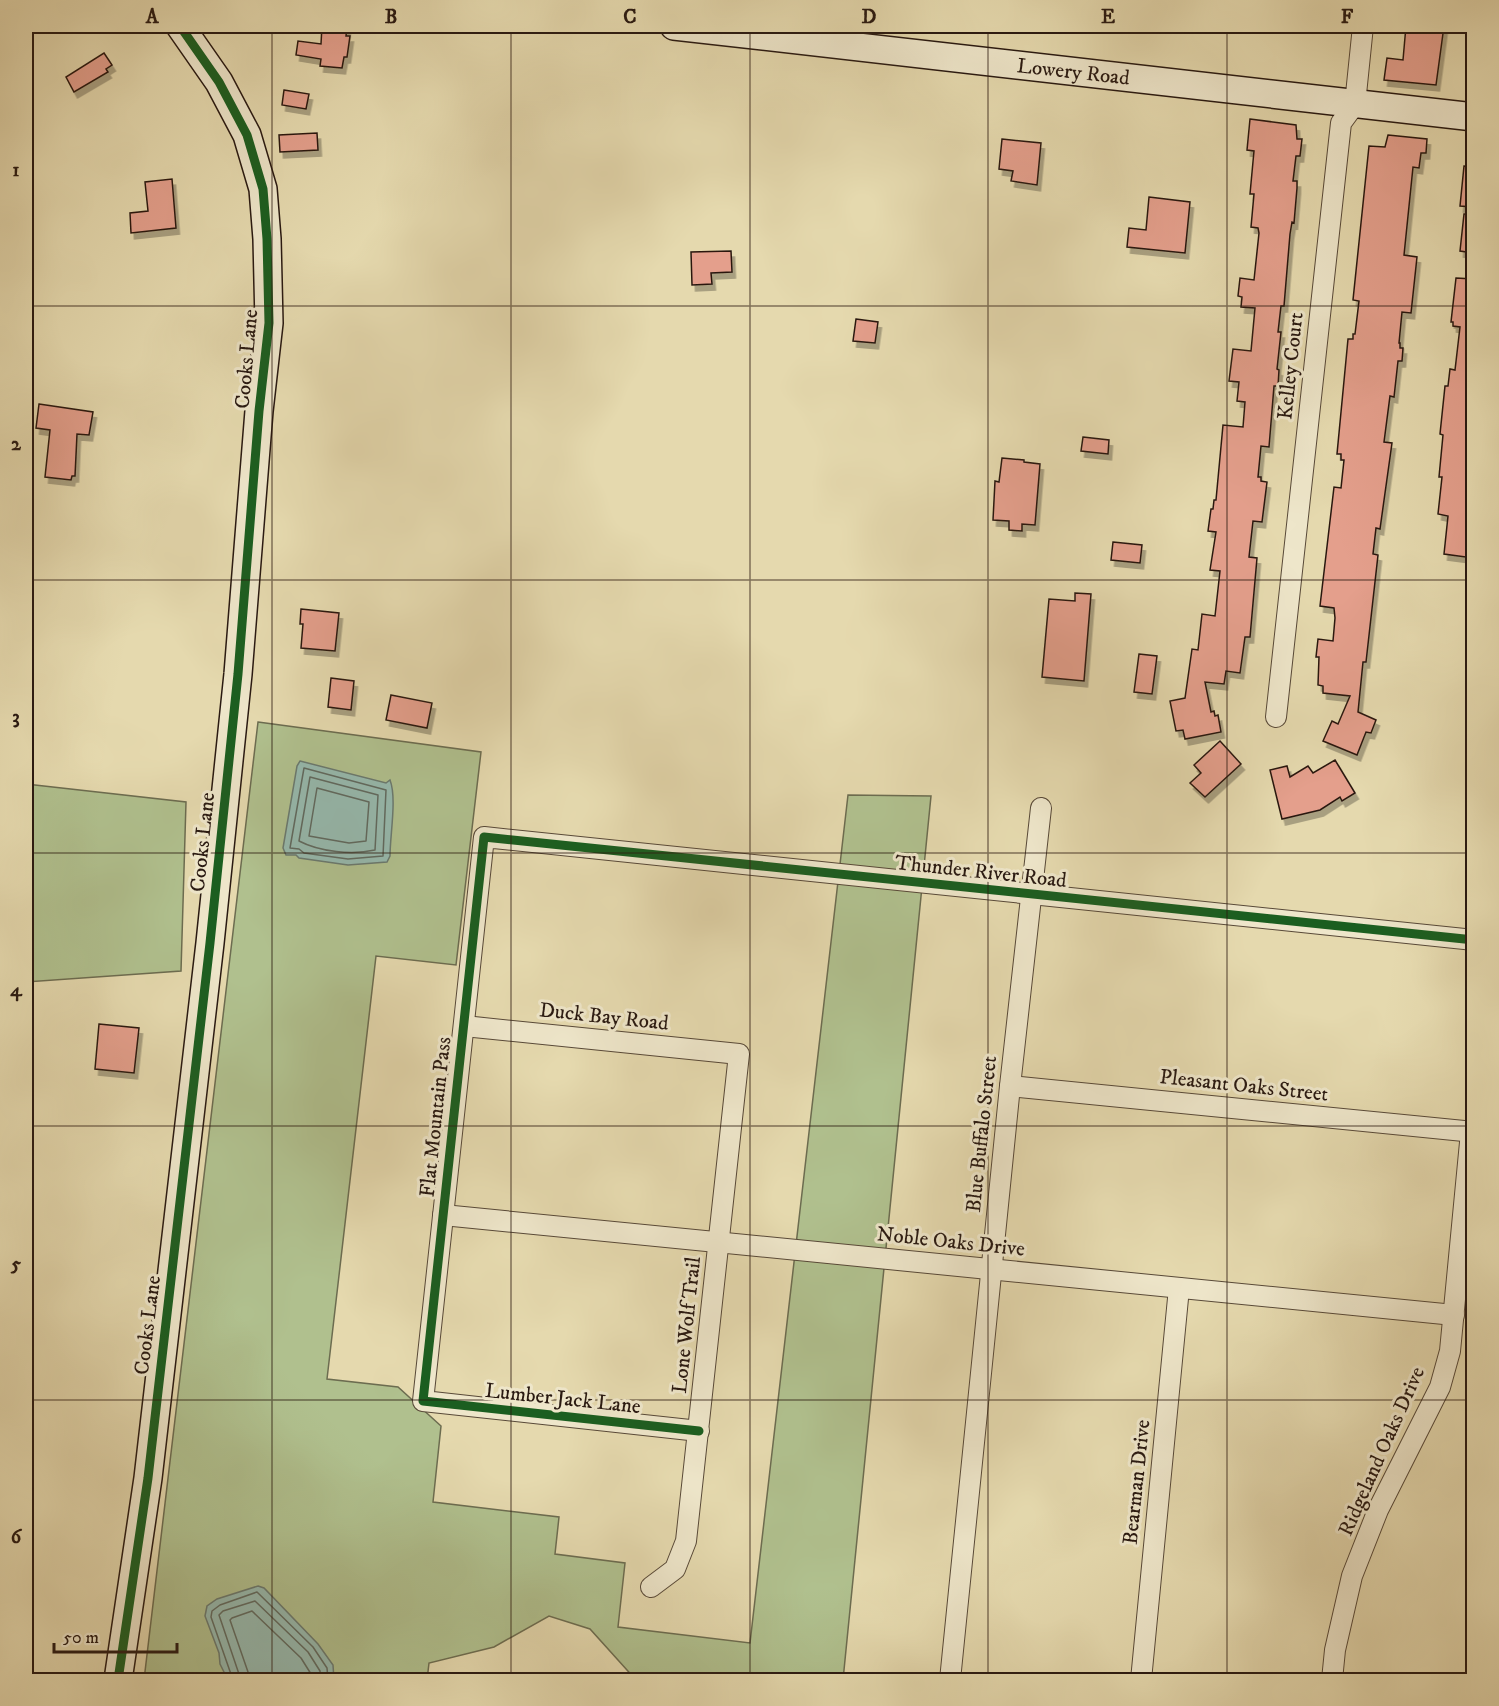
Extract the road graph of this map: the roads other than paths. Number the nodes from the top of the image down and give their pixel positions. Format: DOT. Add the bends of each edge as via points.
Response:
graph roads {
  1 [pos="180,26"];
  2 [pos="674,26"];
  3 [pos="1363,26"];
  4 [pos="778,32"];
  5 [pos="1355,104"];
  6 [pos="1473,117"];
  7 [pos="1276,717"];
  8 [pos="1041,808"];
  9 [pos="484,837"];
  10 [pos="1031,894"];
  11 [pos="1473,940"];
  12 [pos="464,1026"];
  13 [pos="739,1054"];
  14 [pos="1010,1086"];
  15 [pos="1472,1132"];
  16 [pos="443,1215"];
  17 [pos="718,1242"];
  18 [pos="993,1270"];
  19 [pos="1179,1288"];
  20 [pos="1454,1315"];
  21 [pos="423,1401"];
  22 [pos="699,1431"];
  23 [pos="651,1587"];
  24 [pos="118,1680"];
  25 [pos="950,1680"];
  26 [pos="1141,1680"];
  27 [pos="1332,1680"];
  1 -- 24 [label="street, Cooks Lane" via="219,82 247,135 262,189 269,324 210,943 148,1478"];
  2 -- 4 [label="street, Lowery Road"];
  3 -- 5 [label="street, Kelley Court"];
  4 -- 5 [label="street, Lowery Road"];
  5 -- 6 [label="street, Lowery Road"];
  5 -- 7 [label="street, Kelley Court" via="1341,123"];
  8 -- 10 [label="street, Blue Buffalo Street"];
  9 -- 10 [label="street, Thunder River Road"];
  9 -- 12 [label="street, Flat Mountain Pass"];
  10 -- 11 [label="street, Thunder River Road"];
  10 -- 14 [label="street, Blue Buffalo Street"];
  12 -- 13 [label="street, Duck Bay Road"];
  12 -- 16 [label="street, Flat Mountain Pass"];
  13 -- 17 [label="street, Lone Wolf Trail"];
  14 -- 15 [label="street, Pleasant Oaks Street"];
  14 -- 18 [label="street, Blue Buffalo Street"];
  15 -- 20 [label="street, Ridgeland Oaks Drive"];
  16 -- 17 [label="street, Noble Oaks Drive"];
  16 -- 21 [label="street, Flat Mountain Pass"];
  17 -- 18 [label="street, Noble Oaks Drive"];
  17 -- 22 [label="street, Lone Wolf Trail"];
  18 -- 19 [label="street, Noble Oaks Drive"];
  18 -- 25 [label="street, Blue Buffalo Street"];
  19 -- 20 [label="street, Noble Oaks Drive"];
  19 -- 26 [label="street, Bearman Drive"];
  20 -- 27 [label="street, Ridgeland Oaks Drive" via="1440,1387 1378,1510 1352,1576"];
  21 -- 22 [label="street, Lumber Jack Lane"];
  22 -- 23 [label="street, Lone Wolf Trail" via="686,1541 675,1569"];
}
